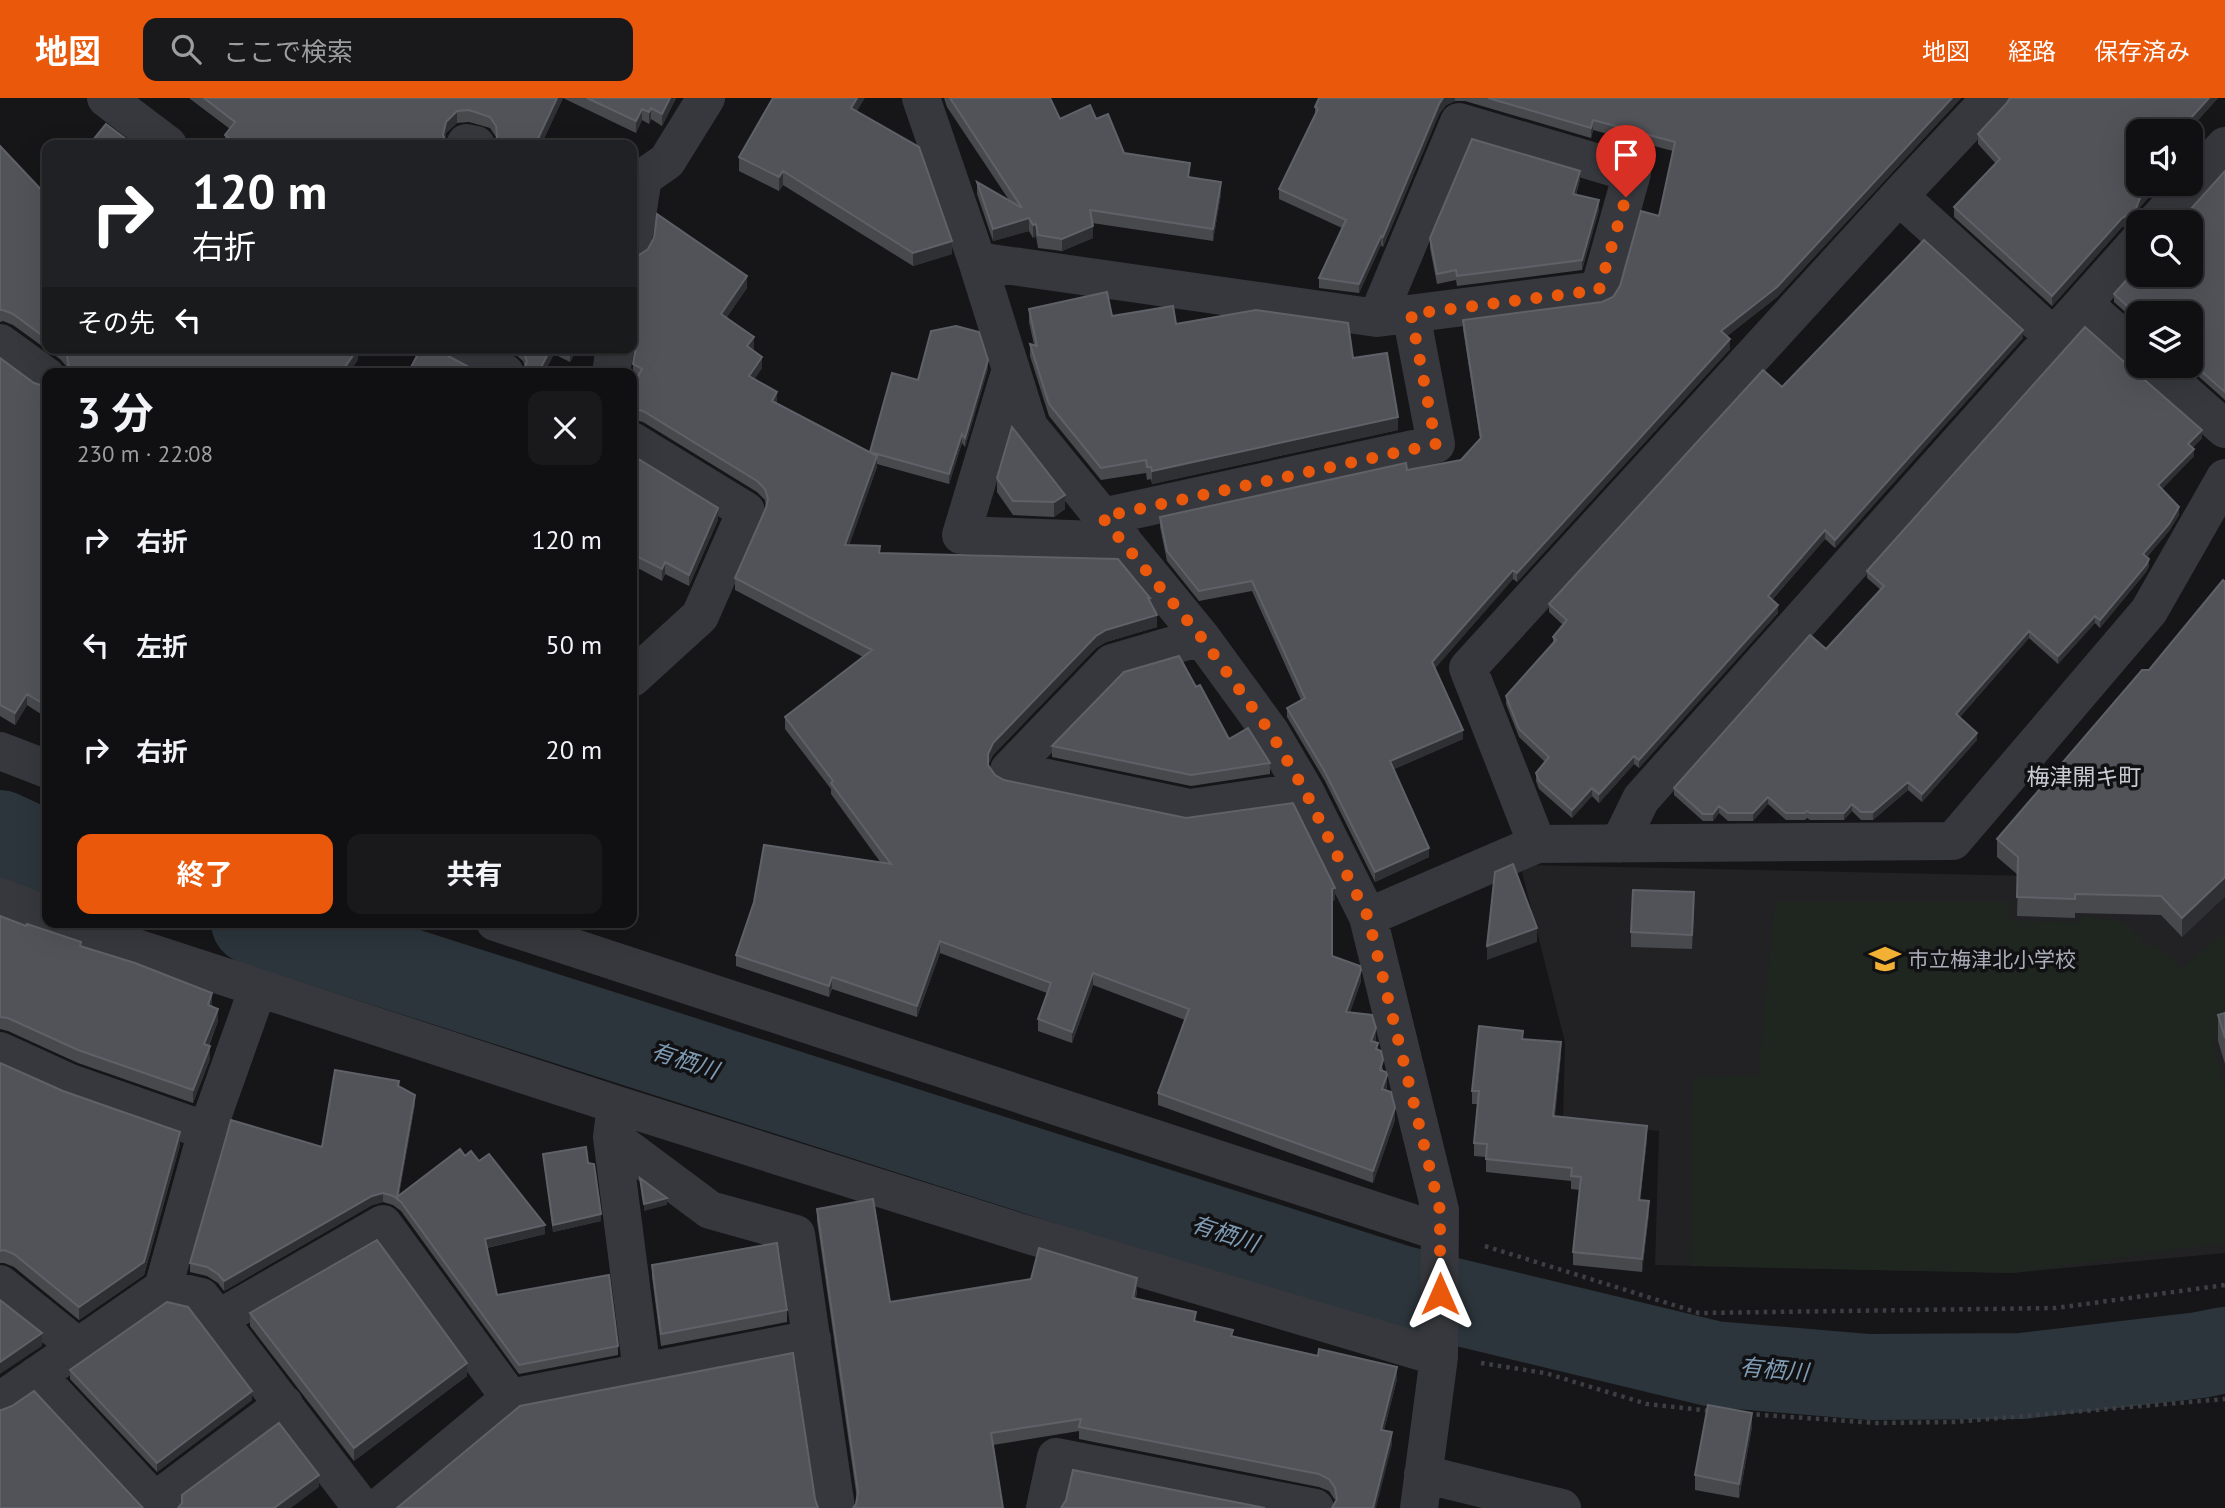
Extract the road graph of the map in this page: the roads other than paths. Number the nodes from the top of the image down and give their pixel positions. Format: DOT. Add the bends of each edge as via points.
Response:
graph roads {
  1 [pos="106,98"];
  2 [pos="706,98"];
  3 [pos="921,98"];
  4 [pos="1991,98"];
  5 [pos="161,140"];
  6 [pos="2225,146"];
  7 [pos="637,176"];
  8 [pos="1899,196"];
  9 [pos="2168,210"];
  10 [pos="2126,256"];
  11 [pos="977,261"];
  12 [pos="2084,304"];
  13 [pos="1394,316"];
  14 [pos="2054,337"];
  15 [pos="2126,341"];
  16 [pos="0,343"];
  17 [pos="469,354"];
  18 [pos="496,368"];
  19 [pos="1010,369"];
  20 [pos="42,373"];
  21 [pos="2168,378"];
  22 [pos="2225,429"];
  23 [pos="637,444"];
  24 [pos="2225,478"];
  25 [pos="1113,529"];
  26 [pos="1201,637"];
  27 [pos="637,674"];
  28 [pos="0,751"];
  29 [pos="42,767"];
  30 [pos="1305,791"];
  31 [pos="1537,844"];
  32 [pos="1619,844"];
  33 [pos="0,897"];
  34 [pos="42,913"];
  35 [pos="1368,917"];
  36 [pos="82,928"];
  37 [pos="520,928"];
  38 [pos="258,988"];
  39 [pos="0,1052"];
  40 [pos="615,1121"];
  41 [pos="207,1131"];
  42 [pos="1440,1241"];
  43 [pos="0,1284"];
  44 [pos="163,1288"];
  45 [pos="218,1319"];
  46 [pos="812,1339"];
  47 [pos="77,1346"];
  48 [pos="1439,1348"];
  49 [pos="642,1371"];
  50 [pos="37,1375"];
  51 [pos="510,1398"];
  52 [pos="0,1401"];
  53 [pos="284,1404"];
  54 [pos="1421,1491"];
  55 [pos="158,1504"];
  56 [pos="362,1508"];
  57 [pos="378,1508"];
  58 [pos="836,1508"];
  59 [pos="1045,1508"];
  60 [pos="1315,1508"];
  61 [pos="1562,1508"];
  1 -- 5 [label="street"];
  2 -- 7 [label="street" via="667,161"];
  3 -- 11 [label="street"];
  4 -- 8 [label="street"];
  6 -- 9 [label="street"];
  8 -- 14 [label="street"];
  8 -- 31 [label="street" via="1468,668"];
  10 -- 12 [label="street"];
  11 -- 13 [label="street"];
  11 -- 19 [label="street"];
  12 -- 14 [label="street"];
  12 -- 15 [label="street"];
  13 -- 13 [label="street" via="1599,290 1632,173 1459,122"];
  13 -- 25 [label="street" via="1436,444"];
  14 -- 32 [label="street" via="1641,799"];
  16 -- 20 [label="street"];
  17 -- 18 [label="street"];
  19 -- 25 [label="street" via="1029,427"];
  19 -- 25 [label="street" via="961,535"];
  21 -- 22 [label="street"];
  23 -- 27 [label="street" via="746,511 701,616"];
  24 -- 32 [label="street" via="2149,611 1953,841"];
  25 -- 26 [label="street"];
  26 -- 30 [label="street" via="1271,733"];
  26 -- 30 [label="street" via="1112,663 1009,770 1189,808"];
  28 -- 29 [label="street"];
  30 -- 35 [label="street"];
  31 -- 32 [label="street"];
  31 -- 35 [label="street"];
  33 -- 34 [label="street"];
  35 -- 42 [label="street" via="1440,1210"];
  36 -- 38 [label="street"];
  37 -- 42 [label="street"];
  38 -- 40 [label="street"];
  38 -- 41 [label="street"];
  39 -- 41 [label="street" via="71,1083"];
  40 -- 46 [label="street" via="710,1210 796,1234"];
  40 -- 48 [label="street"];
  40 -- 49 [label="street"];
  41 -- 44 [label="street"];
  42 -- 48 [label="street"];
  43 -- 47 [label="street"];
  44 -- 45 [label="street" via="201,1297"];
  44 -- 47 [label="street"];
  45 -- 51 [label="street" via="383,1224"];
  45 -- 53 [label="street"];
  46 -- 49 [label="street"];
  46 -- 58 [label="street"];
  47 -- 50 [label="street"];
  48 -- 54 [label="street"];
  49 -- 51 [label="street"];
  50 -- 52 [label="street"];
  50 -- 55 [label="street"];
  51 -- 57 [label="street"];
  53 -- 55 [label="street"];
  53 -- 56 [label="street"];
  54 -- 61 [label="street"];
  59 -- 60 [label="street" via="1056,1457"];
}
